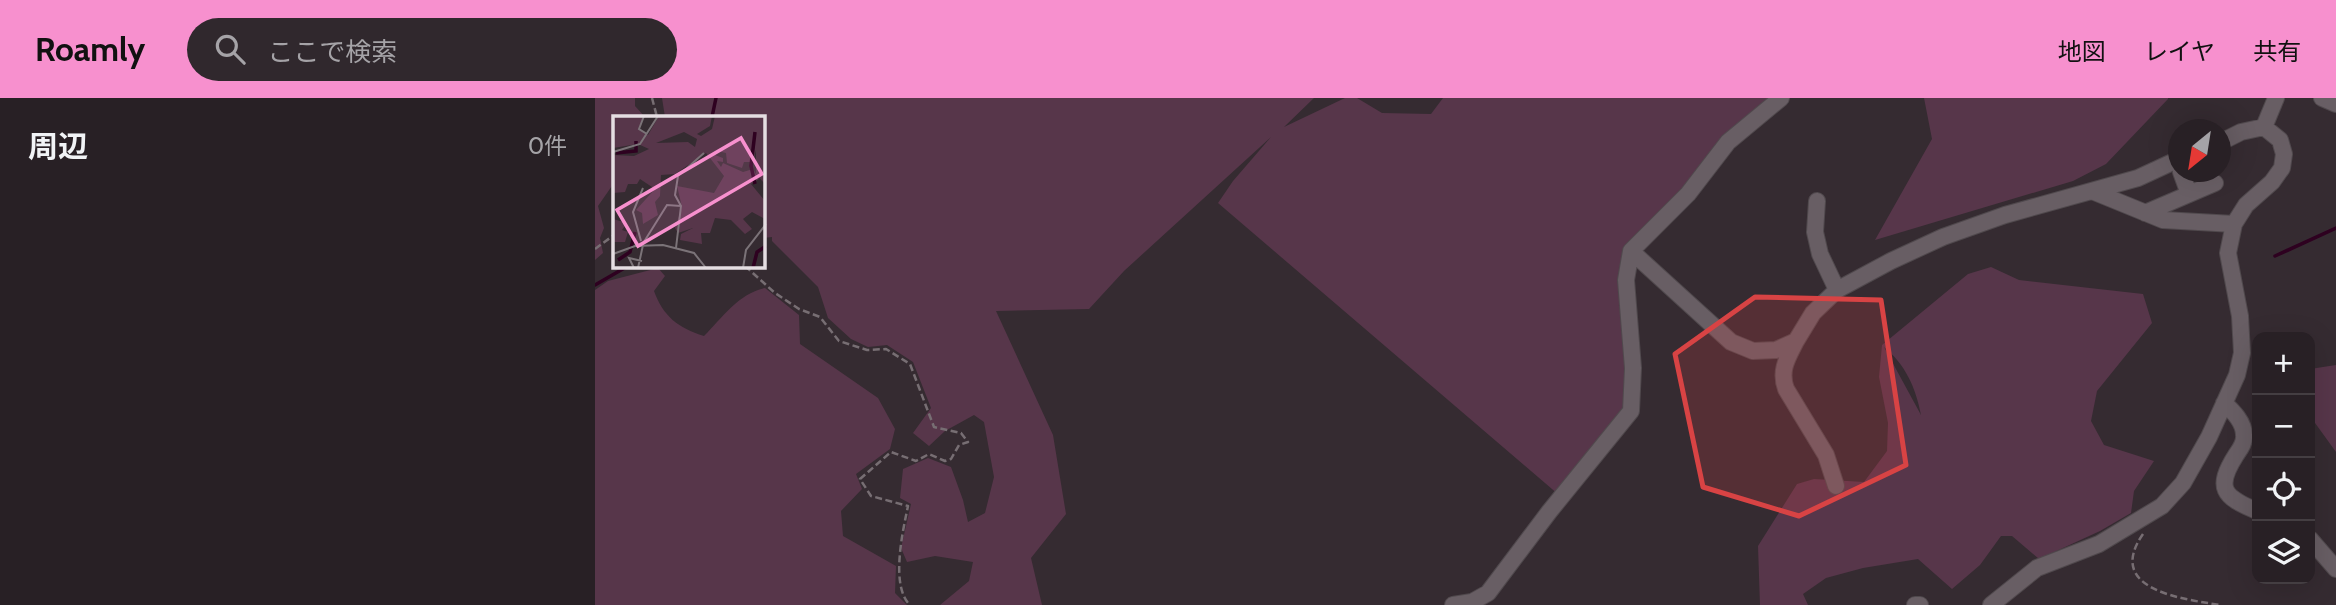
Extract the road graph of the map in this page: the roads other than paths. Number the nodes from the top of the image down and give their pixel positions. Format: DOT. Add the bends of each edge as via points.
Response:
graph roads {
  1 [pos="1781,98"];
  2 [pos="2276,98"];
  3 [pos="2322,98"];
  4 [pos="2336,104"];
  5 [pos="2264,127"];
  6 [pos="2231,137"];
  7 [pos="2168,167"];
  8 [pos="2185,182"];
  9 [pos="2215,183"];
  10 [pos="2092,191"];
  11 [pos="2189,194"];
  12 [pos="1817,201"];
  13 [pos="2145,213"];
  14 [pos="2234,224"];
  15 [pos="1631,251"];
  16 [pos="1837,290"];
  17 [pos="1796,341"];
  18 [pos="2224,403"];
  19 [pos="1836,486"];
  20 [pos="2252,510"];
  21 [pos="2315,545"];
  22 [pos="2336,569"];
  23 [pos="1453,605"];
  24 [pos="1991,605"];
  1 -- 15 [label="street" via="1728,142 1688,194"];
  2 -- 5 [label="street"];
  3 -- 4 [label="street"];
  5 -- 6 [label="street"];
  5 -- 14 [label="street" via="2280,140 2282,168"];
  7 -- 10 [label="street"];
  8 -- 11 [label="street"];
  9 -- 11 [label="street"];
  10 -- 13 [label="street"];
  10 -- 16 [label="street" via="1943,237"];
  11 -- 13 [label="street"];
  12 -- 16 [label="street" via="1815,232"];
  13 -- 14 [label="street" via="2163,219"];
  14 -- 18 [label="street" via="2228,254 2242,353"];
  15 -- 17 [label="street" via="1731,342 1753,351 1776,350"];
  15 -- 23 [label="street" via="1626,280 1633,368 1631,411 1488,593"];
  16 -- 17 [label="street" via="1814,313"];
  17 -- 19 [label="street" via="1782,378 1825,455"];
  18 -- 20 [label="street" via="2237,415 2245,433 2223,485 2228,494"];
  18 -- 24 [label="street" via="2183,483 2162,506 2099,544 2037,568"];
  21 -- 22 [label="street"];
}
